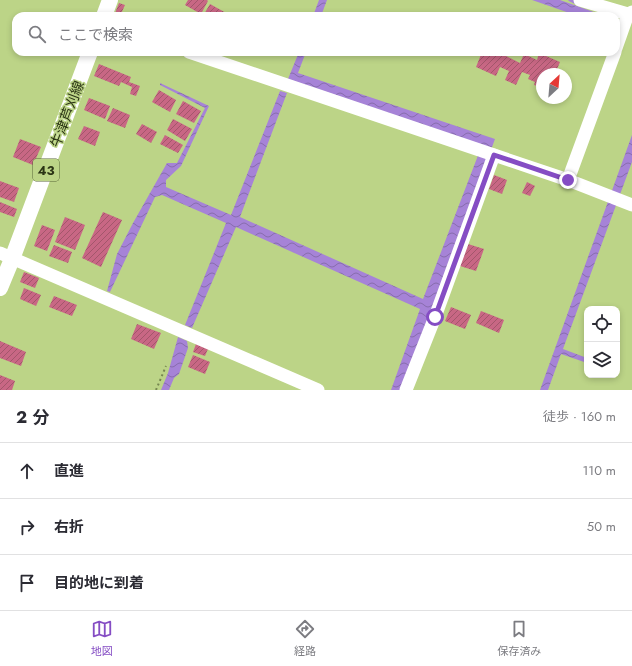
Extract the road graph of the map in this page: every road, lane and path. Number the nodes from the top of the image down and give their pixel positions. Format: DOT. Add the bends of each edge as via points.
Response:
graph roads {
  1 [pos="110,0"];
  2 [pos="580,0"];
  3 [pos="106,12"];
  4 [pos="630,13"];
  5 [pos="620,38"];
  6 [pos="88,56"];
  7 [pos="201,56"];
  8 [pos="613,56"];
  9 [pos="494,155"];
  10 [pos="568,180"];
  11 [pos="620,200"];
  12 [pos="6,256"];
  13 [pos="0,288"];
  14 [pos="166,366"];
  15 [pos="156,390"];
  16 [pos="318,390"];
  17 [pos="406,390"];
  1 -- 3 [label="main road"];
  2 -- 4 [label="street"];
  4 -- 5 [label="street"];
  6 -- 12 [label="main road, 牛津芦刈線 / 43"];
  7 -- 9 [label="street"];
  8 -- 10 [label="street"];
  9 -- 10 [label="street"];
  9 -- 17 [label="street"];
  10 -- 11 [label="street"];
  12 -- 13 [label="main road, 牛津芦刈線 / 43"];
  12 -- 16 [label="street"];
  14 -- 15 [label="path"];
}
